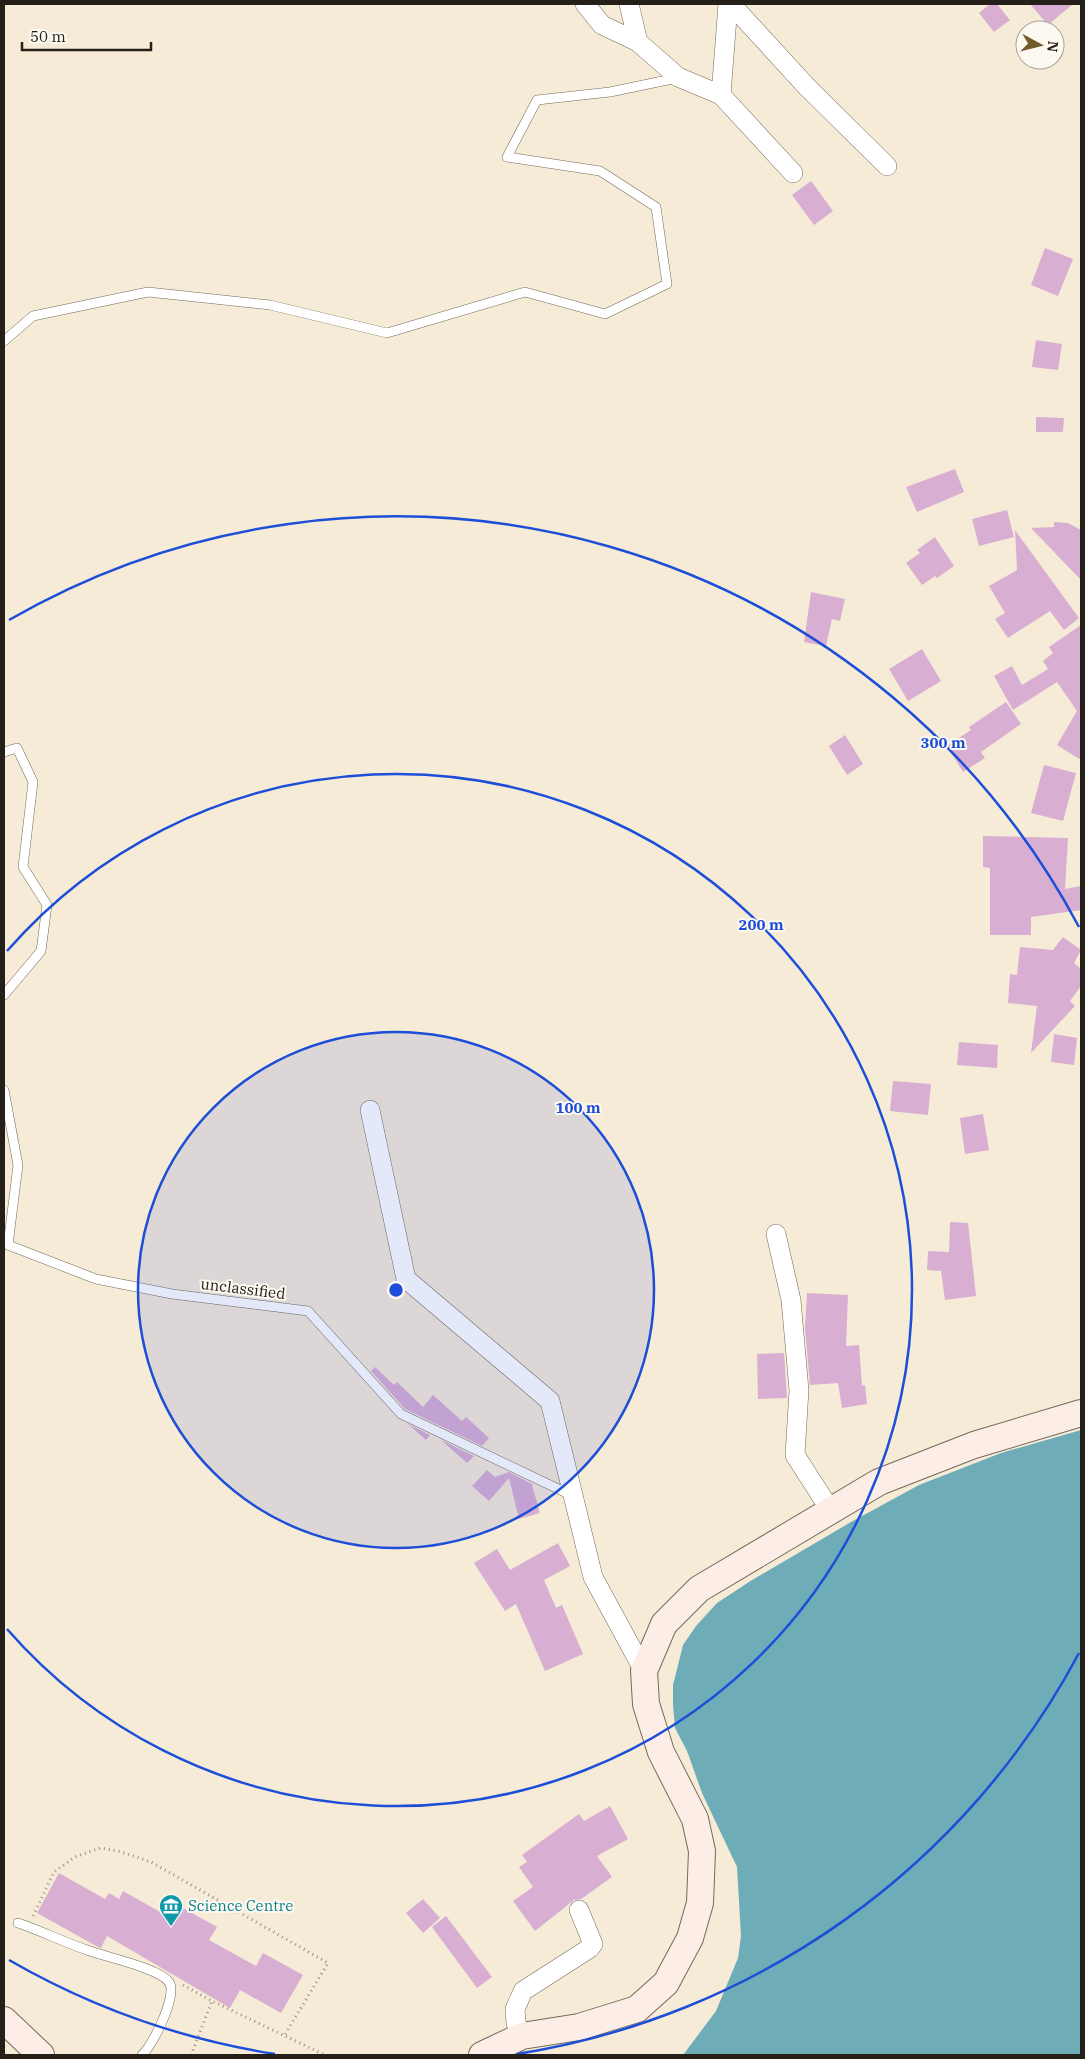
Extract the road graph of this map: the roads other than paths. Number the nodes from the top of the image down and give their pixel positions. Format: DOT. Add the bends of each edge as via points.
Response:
graph roads {
  1 [pos="584,4"];
  2 [pos="629,4"];
  3 [pos="729,4"];
  4 [pos="638,42"];
  5 [pos="678,77"];
  6 [pos="721,95"];
  7 [pos="887,166"];
  8 [pos="793,173"];
  9 [pos="4,341"];
  10 [pos="4,752"];
  11 [pos="4,995"];
  12 [pos="4,1090"];
  13 [pos="370,1110"];
  14 [pos="776,1234"];
  15 [pos="1081,1413"];
  16 [pos="573,1496"];
  17 [pos="831,1511"];
  18 [pos="644,1671"];
  19 [pos="579,1910"];
  20 [pos="23,1925"];
  21 [pos="4,2020"];
  22 [pos="522,2036"];
  23 [pos="41,2055"];
  24 [pos="142,2055"];
  25 [pos="482,2055"];
  1 -- 4 [label="street" via="602,25"];
  2 -- 4 [label="street"];
  3 -- 6 [label="street"];
  3 -- 7 [label="street"];
  4 -- 5 [label="street"];
  5 -- 6 [label="street"];
  5 -- 9 [label="lane" via="610,92 537,100 507,157 600,171 656,207 667,284 605,314 525,292 387,333 270,304 148,292 33,316"];
  6 -- 8 [label="street"];
  10 -- 11 [label="lane" via="17,748 33,782 23,867 47,905 41,951"];
  12 -- 16 [label="lane, unclassified" via="18,1165 8,1245 96,1279 172,1294 308,1310 401,1414"];
  13 -- 16 [label="street" via="406,1279 550,1401"];
  14 -- 17 [label="street" via="791,1300 799,1390 795,1455"];
  15 -- 17 [label="main road" via="974,1445 879,1482"];
  16 -- 18 [label="street" via="593,1577"];
  17 -- 18 [label="main road" via="699,1590 664,1624"];
  18 -- 22 [label="main road" via="646,1704 661,1752 695,1819 702,1851 700,1903 690,1938 666,1983 638,2009 579,2028"];
  19 -- 22 [label="street" via="592,1944 524,1991 515,2008 516,2023"];
  20 -- 24 [label="lane" via="164,1976 170,1983 171,1993 162,2021"];
  21 -- 23 [label="main road"];
  22 -- 25 [label="main road"];
}
